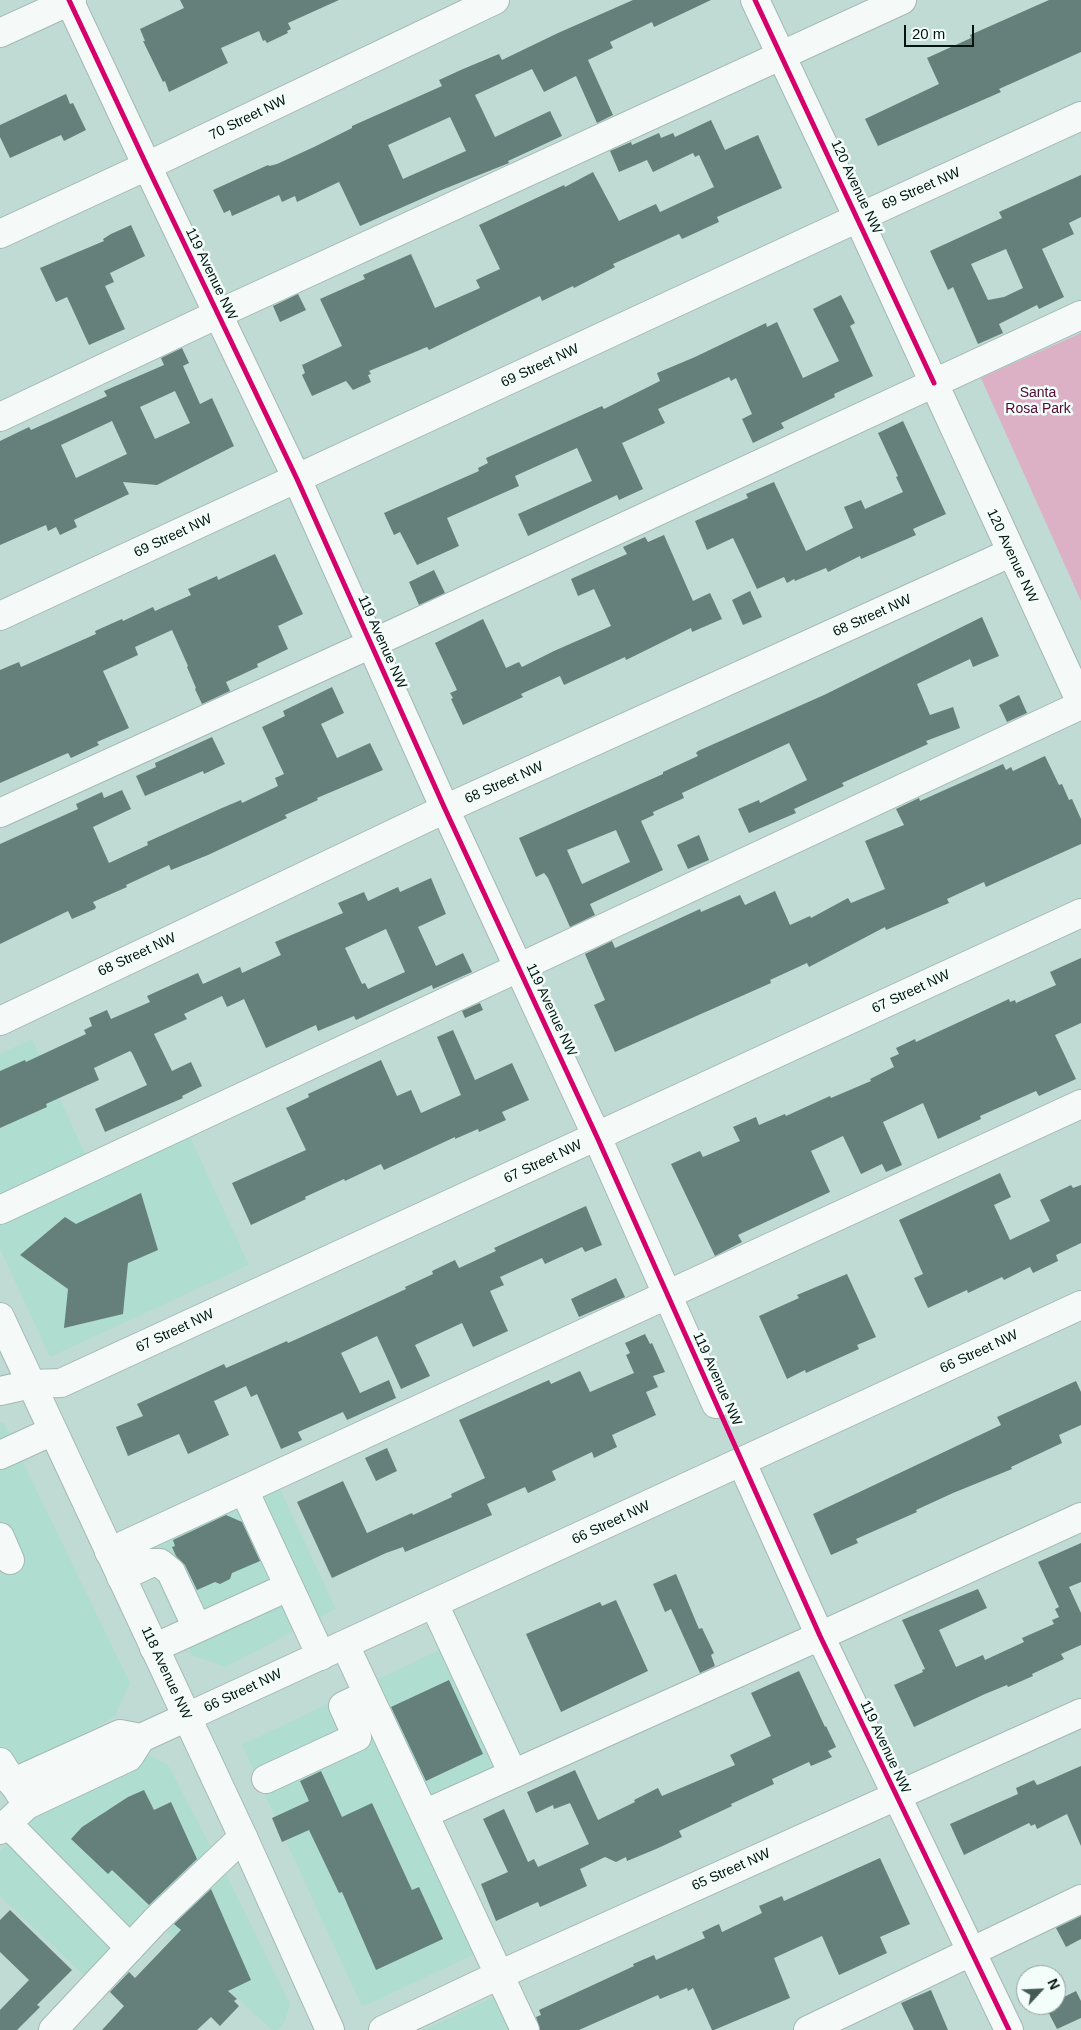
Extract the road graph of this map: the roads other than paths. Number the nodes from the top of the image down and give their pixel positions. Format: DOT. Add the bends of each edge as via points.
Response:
graph roads {
  1 [pos="70,0"];
  2 [pos="495,0"];
  3 [pos="755,0"];
  4 [pos="902,0"];
  5 [pos="0,33"];
  6 [pos="782,56"];
  7 [pos="1081,116"];
  8 [pos="147,166"];
  9 [pos="858,218"];
  10 [pos="0,234"];
  11 [pos="218,314"];
  12 [pos="1081,315"];
  13 [pos="934,383"];
  14 [pos="0,417"];
  15 [pos="297,478"];
  16 [pos="1010,553"];
  17 [pos="0,616"];
  18 [pos="371,644"];
  19 [pos="1081,704"];
  20 [pos="445,810"];
  21 [pos="0,813"];
  22 [pos="1081,913"];
  23 [pos="519,968"];
  24 [pos="0,1020"];
  25 [pos="1081,1104"];
  26 [pos="597,1137"];
  27 [pos="0,1210"];
  28 [pos="667,1295"];
  29 [pos="1081,1305"];
  30 [pos="0,1317"];
  31 [pos="31,1384"];
  32 [pos="0,1391"];
  33 [pos="716,1404"];
  34 [pos="53,1431"];
  35 [pos="0,1455"];
  36 [pos="742,1463"];
  37 [pos="244,1490"];
  38 [pos="1081,1517"];
  39 [pos="140,1537"];
  40 [pos="109,1552"];
  41 [pos="151,1563"];
  42 [pos="121,1577"];
  43 [pos="288,1587"];
  44 [pos="434,1604"];
  45 [pos="197,1628"];
  46 [pos="820,1636"];
  47 [pos="154,1648"];
  48 [pos="333,1650"];
  49 [pos="368,1694"];
  50 [pos="1081,1713"];
  51 [pos="187,1718"];
  52 [pos="513,1774"];
  53 [pos="266,1779"];
  54 [pos="13,1783"];
  55 [pos="895,1796"];
  56 [pos="424,1814"];
  57 [pos="3,1826"];
  58 [pos="242,1837"];
  59 [pos="1081,1899"];
  60 [pos="130,1948"];
  61 [pos="971,1950"];
  62 [pos="499,1975"];
  63 [pos="53,2030"];
  64 [pos="330,2030"];
  65 [pos="383,2030"];
  66 [pos="525,2030"];
  67 [pos="808,2030"];
  68 [pos="1009,2030"];
  1 -- 5 [label="street"];
  1 -- 8 [label="street, 119 Avenue NW"];
  2 -- 8 [label="street, 70 Street NW"];
  3 -- 6 [label="street, 120 Avenue NW"];
  4 -- 6 [label="street"];
  6 -- 9 [label="street, 120 Avenue NW"];
  6 -- 11 [label="street"];
  7 -- 9 [label="street, 69 Street NW"];
  8 -- 10 [label="street, 70 Street NW"];
  8 -- 11 [label="street, 119 Avenue NW"];
  9 -- 13 [label="street, 120 Avenue NW"];
  9 -- 15 [label="street, 69 Street NW"];
  11 -- 14 [label="street"];
  11 -- 15 [label="street, 119 Avenue NW"];
  12 -- 13 [label="street"];
  13 -- 16 [label="street, 120 Avenue NW"];
  13 -- 18 [label="street"];
  15 -- 17 [label="street, 69 Street NW"];
  15 -- 18 [label="street, 119 Avenue NW"];
  16 -- 19 [label="street, 120 Avenue NW"];
  16 -- 20 [label="street, 68 Street NW"];
  18 -- 20 [label="street, 119 Avenue NW"];
  18 -- 21 [label="street"];
  19 -- 23 [label="street"];
  20 -- 23 [label="street, 119 Avenue NW"];
  20 -- 24 [label="street, 68 Street NW"];
  22 -- 26 [label="street, 67 Street NW"];
  23 -- 26 [label="street, 119 Avenue NW"];
  23 -- 27 [label="street"];
  25 -- 28 [label="street"];
  26 -- 28 [label="street, 119 Avenue NW"];
  26 -- 31 [label="street, 67 Street NW" via="61,1383"];
  28 -- 33 [label="street, 119 Avenue NW"];
  28 -- 37 [label="street"];
  29 -- 36 [label="street, 66 Street NW"];
  30 -- 31 [label="street, 118 Avenue NW"];
  31 -- 32 [label="street, 67 Street NW"];
  31 -- 34 [label="street, 118 Avenue NW"];
  34 -- 35 [label="street"];
  34 -- 40 [label="street, 118 Avenue NW"];
  36 -- 44 [label="street, 66 Street NW"];
  36 -- 46 [label="street, 119 Avenue NW"];
  37 -- 39 [label="street"];
  37 -- 43 [label="street"];
  38 -- 46 [label="street"];
  39 -- 40 [label="street"];
  39 -- 41 [label="street"];
  40 -- 42 [label="street, 118 Avenue NW"];
  41 -- 42 [label="street"];
  41 -- 45 [label="street" via="160,1563 171,1572"];
  42 -- 47 [label="street, 118 Avenue NW"];
  43 -- 45 [label="street"];
  43 -- 48 [label="street"];
  44 -- 48 [label="street, 66 Street NW"];
  44 -- 52 [label="street"];
  45 -- 47 [label="street"];
  46 -- 52 [label="street"];
  46 -- 55 [label="street, 119 Avenue NW"];
  47 -- 51 [label="street, 118 Avenue NW"];
  48 -- 49 [label="street"];
  48 -- 51 [label="street, 66 Street NW"];
  49 -- 53 [label="street" via="343,1706 357,1737"];
  49 -- 56 [label="street"];
  50 -- 55 [label="street, 65 Street NW"];
  51 -- 54 [label="street, 66 Street NW" via="141,1738 129,1757"];
  51 -- 58 [label="street, 118 Avenue NW"];
  52 -- 56 [label="street"];
  54 -- 57 [label="street, 66 Street NW"];
  55 -- 61 [label="street, 119 Avenue NW"];
  55 -- 62 [label="street, 65 Street NW"];
  56 -- 62 [label="street"];
  57 -- 60 [label="street"];
  58 -- 60 [label="street"];
  58 -- 64 [label="street, 118 Avenue NW"];
  59 -- 61 [label="street"];
  60 -- 63 [label="street"];
  61 -- 67 [label="street"];
  61 -- 68 [label="street, 119 Avenue NW"];
  62 -- 65 [label="street, 65 Street NW"];
  62 -- 66 [label="street"];
}
